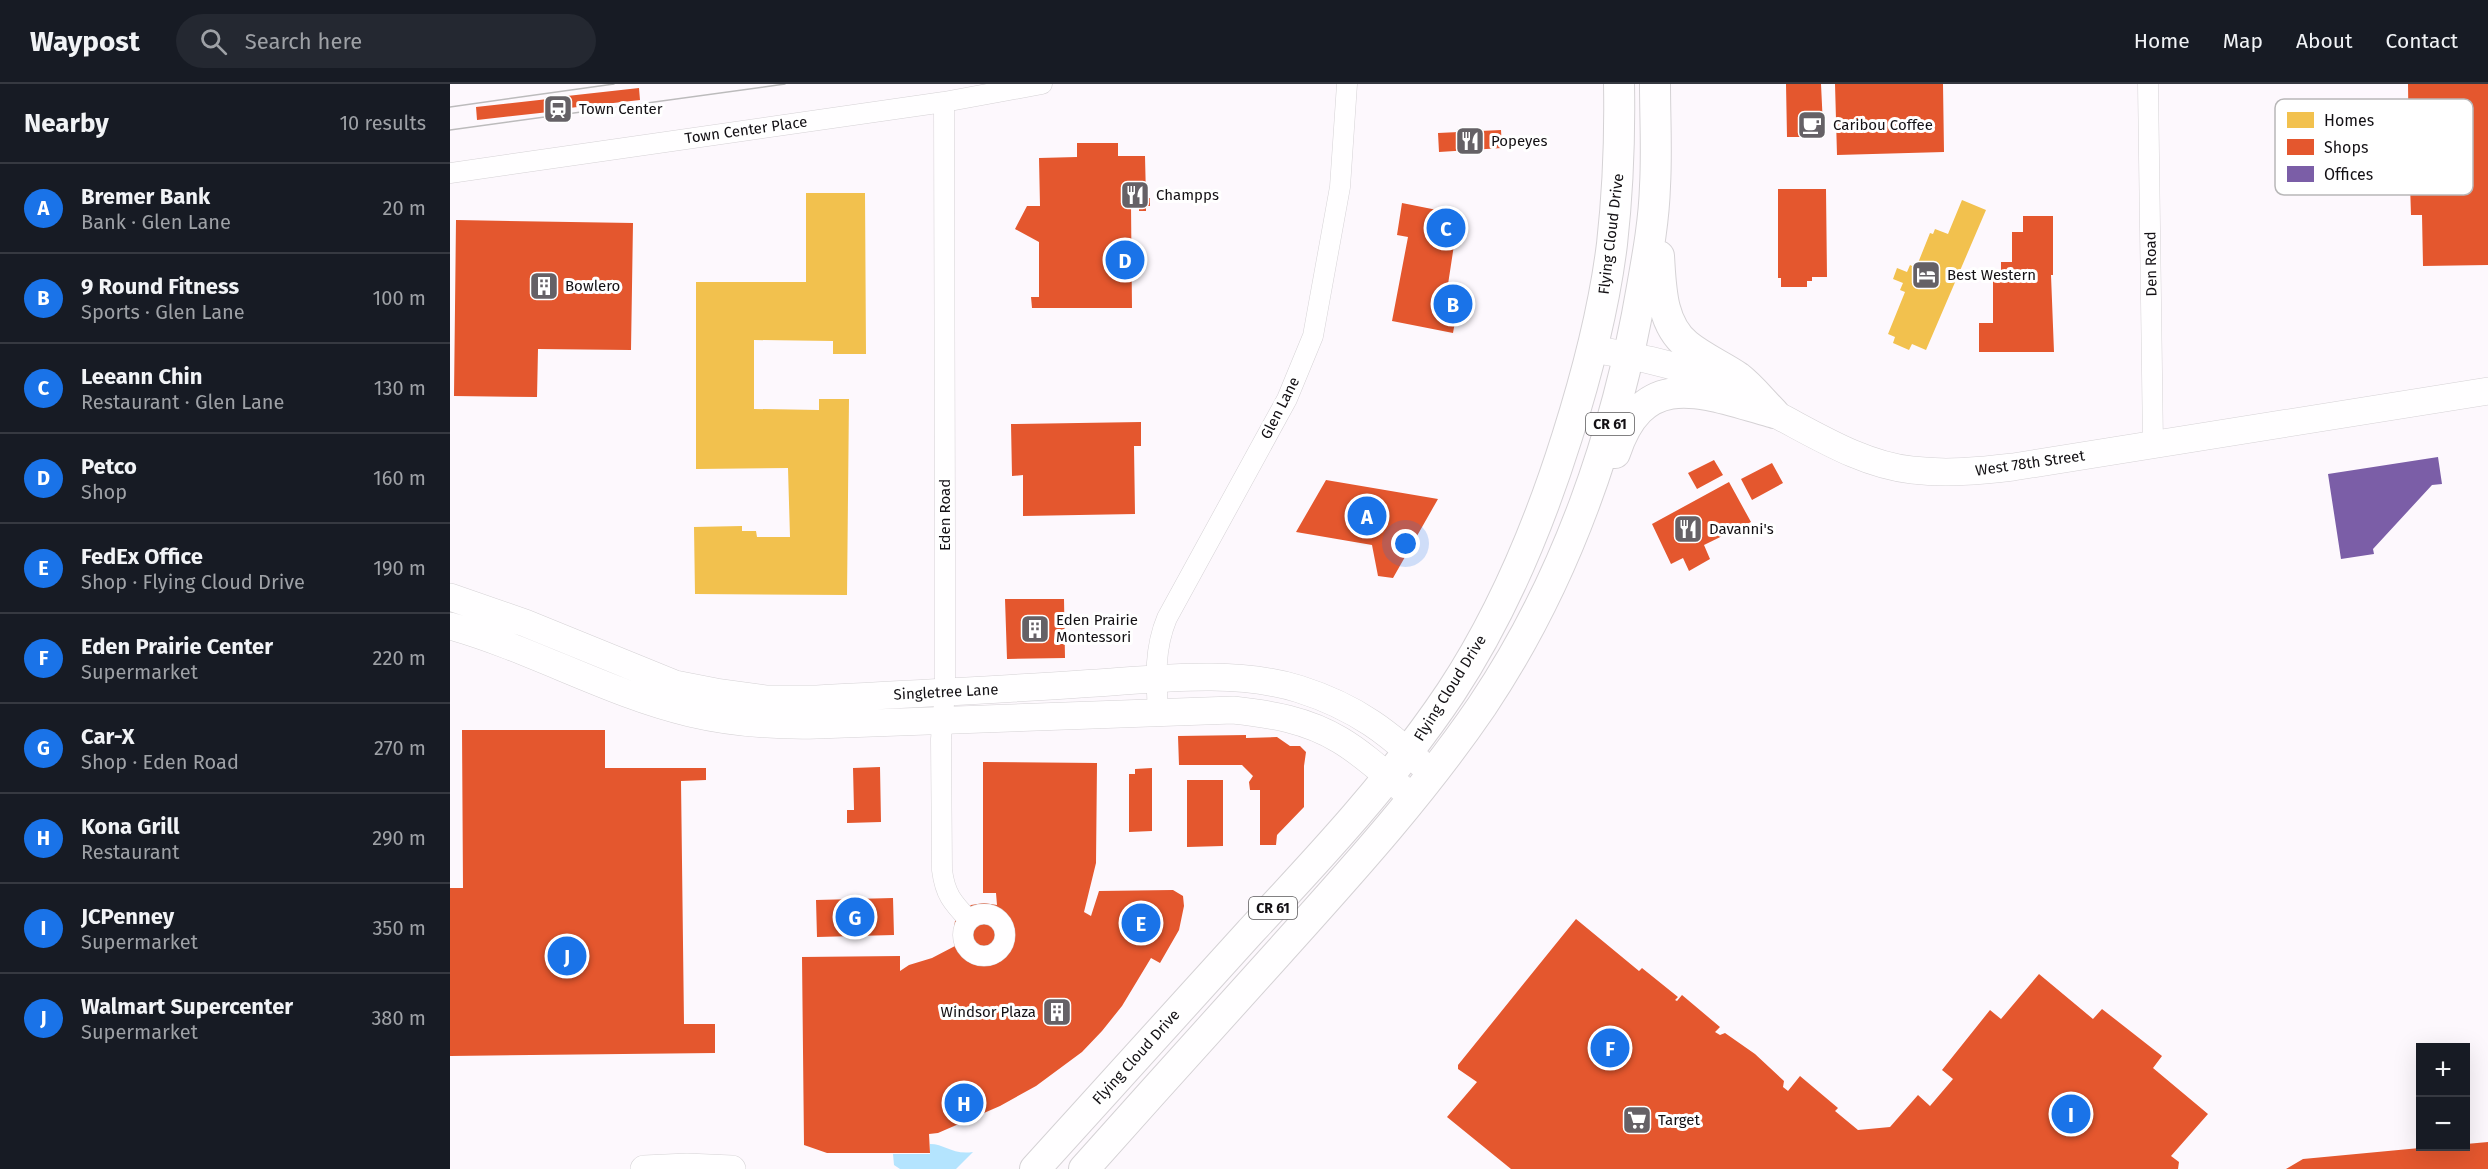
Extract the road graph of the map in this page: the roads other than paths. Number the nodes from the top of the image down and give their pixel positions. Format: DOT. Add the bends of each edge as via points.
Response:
graph roads {
  1 [pos="1042,84"];
  2 [pos="1347,84"];
  3 [pos="1619,84"];
  4 [pos="1655,84"];
  5 [pos="2148,84"];
  6 [pos="944,102"];
  7 [pos="450,173"];
  8 [pos="1656,184"];
  9 [pos="1593,349"];
  10 [pos="1629,356"];
  11 [pos="2488,391"];
  12 [pos="1774,413"];
  13 [pos="2152,444"];
  14 [pos="1580,519"];
  15 [pos="450,597"];
  16 [pos="450,626"];
  17 [pos="1156,680"];
  18 [pos="945,692"];
  19 [pos="1158,712"];
  20 [pos="942,722"];
  21 [pos="1409,752"];
  22 [pos="1432,774"];
  23 [pos="1388,777"];
  24 [pos="1413,798"];
  25 [pos="969,920"];
  26 [pos="644,1169"];
  27 [pos="732,1169"];
  28 [pos="1035,1169"];
  29 [pos="1084,1169"];
  1 -- 6 [label="street, Town Center Place"];
  2 -- 17 [label="street, Glen Lane" via="1340,187 1313,336 1287,399 1167,618 1159,637"];
  3 -- 9 [label="main road, Flying Cloud Drive / CR 61" via="1612,246"];
  4 -- 8 [label="main road, CR 61"];
  5 -- 13 [label="street, Den Road"];
  6 -- 7 [label="street, Town Center Place"];
  6 -- 18 [label="street, Eden Road"];
  8 -- 10 [label="main road, CR 61"];
  8 -- 12 [label="main road" via="1660,292 1670,323 1686,345 1739,378"];
  9 -- 10 [label="street, West 78th Street"];
  9 -- 21 [label="main road, Flying Cloud Drive / CR 61" via="1533,538 1452,690"];
  10 -- 12 [label="street, West 78th Street" via="1709,379"];
  10 -- 14 [label="main road, CR 61"];
  11 -- 13 [label="street, West 78th Street"];
  12 -- 13 [label="street, West 78th Street" via="1870,460 1910,470 1975,472"];
  12 -- 14 [label="main road" via="1697,392 1666,393 1651,401 1632,420 1617,446 1601,497"];
  14 -- 22 [label="main road, CR 61" via="1505,669"];
  15 -- 18 [label="street, Singletree Lane" via="525,622 660,679 716,692 797,699"];
  16 -- 20 [label="street, Singletree Lane" via="519,648 651,702 735,722 779,726"];
  17 -- 18 [label="street, Singletree Lane"];
  17 -- 19 [label="street, Glen Lane"];
  17 -- 21 [label="street, Singletree Lane" via="1234,677 1297,688 1358,713"];
  18 -- 20 [label="street, Eden Road"];
  19 -- 20 [label="street, Singletree Lane"];
  19 -- 23 [label="street, Singletree Lane" via="1233,710 1296,720 1340,740"];
  20 -- 25 [label="street, Eden Road" via="943,877 950,899"];
  21 -- 22 [label="street, Singletree Lane"];
  21 -- 23 [label="main road, Flying Cloud Drive / CR 61"];
  22 -- 24 [label="main road, CR 61"];
  23 -- 24 [label="street, Singletree Lane"];
  23 -- 28 [label="main road, Flying Cloud Drive / CR 61" via="1305,874"];
  24 -- 29 [label="main road, CR 61" via="1349,875"];
  26 -- 27 [label="street"];
}
